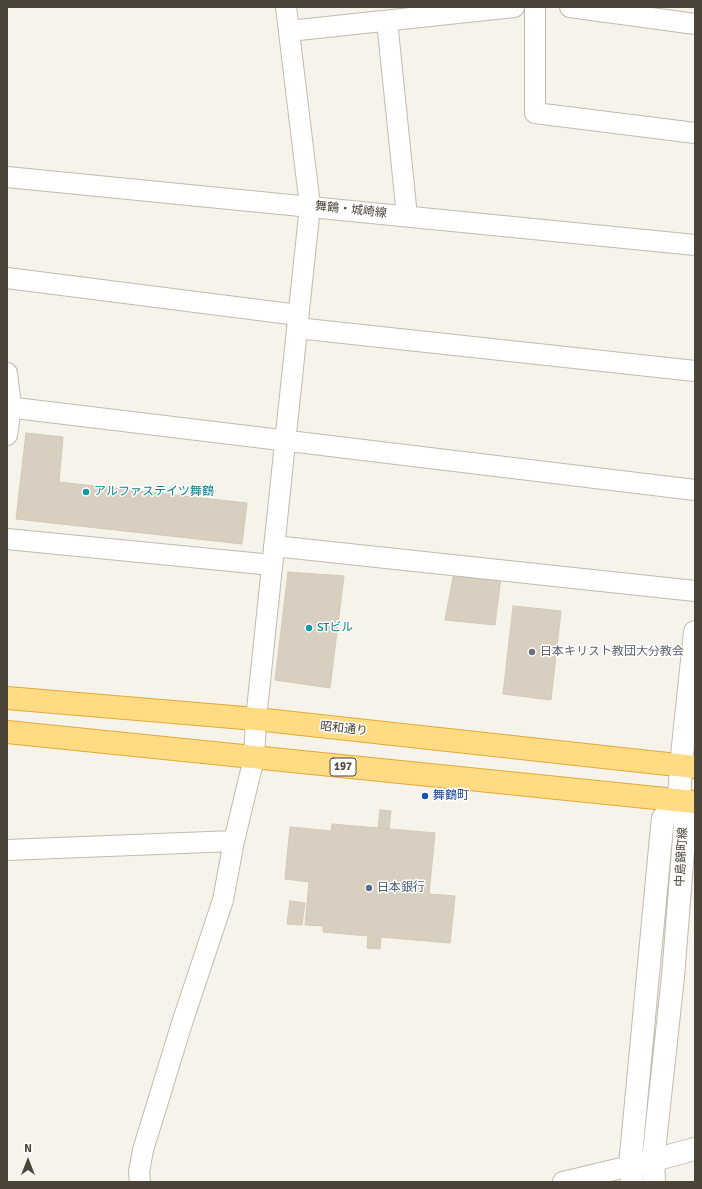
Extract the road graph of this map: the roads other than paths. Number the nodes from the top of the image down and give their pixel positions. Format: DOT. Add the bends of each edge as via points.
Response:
graph roads {
  1 [pos="286,7"];
  2 [pos="514,7"];
  3 [pos="535,7"];
  4 [pos="570,7"];
  5 [pos="387,21"];
  6 [pos="695,24"];
  7 [pos="289,31"];
  8 [pos="695,133"];
  9 [pos="7,177"];
  10 [pos="310,206"];
  11 [pos="407,216"];
  12 [pos="695,245"];
  13 [pos="7,278"];
  14 [pos="298,321"];
  15 [pos="695,371"];
  16 [pos="7,373"];
  17 [pos="9,407"];
  18 [pos="7,435"];
  19 [pos="285,440"];
  20 [pos="695,490"];
  21 [pos="7,539"];
  22 [pos="274,546"];
  23 [pos="272,565"];
  24 [pos="695,591"];
  25 [pos="695,632"];
  26 [pos="7,698"];
  27 [pos="256,719"];
  28 [pos="7,732"];
  29 [pos="254,758"];
  30 [pos="688,766"];
  31 [pos="687,801"];
  32 [pos="234,841"];
  33 [pos="7,850"];
  34 [pos="695,1149"];
  35 [pos="653,1172"];
  36 [pos="631,1174"];
  37 [pos="140,1182"];
  38 [pos="562,1182"];
  1 -- 7 [label="street"];
  2 -- 5 [label="street"];
  3 -- 8 [label="street" via="535,113"];
  4 -- 6 [label="street"];
  5 -- 7 [label="street"];
  5 -- 11 [label="street"];
  7 -- 10 [label="street"];
  9 -- 10 [label="street, 舞鶴・城崎線"];
  10 -- 11 [label="street, 舞鶴・城崎線"];
  10 -- 14 [label="street"];
  11 -- 12 [label="street, 舞鶴・城崎線"];
  13 -- 14 [label="street"];
  14 -- 15 [label="street"];
  14 -- 19 [label="street"];
  16 -- 17 [label="street"];
  17 -- 18 [label="street"];
  17 -- 19 [label="street"];
  19 -- 20 [label="street"];
  19 -- 22 [label="street"];
  21 -- 23 [label="street"];
  22 -- 23 [label="street"];
  22 -- 24 [label="street"];
  23 -- 27 [label="street"];
  25 -- 30 [label="street"];
  26 -- 27 [label="highway, 昭和通り"];
  27 -- 29 [label="street"];
  27 -- 30 [label="highway, 昭和通り"];
  28 -- 29 [label="highway, 197"];
  29 -- 31 [label="highway, 197"];
  29 -- 32 [label="street"];
  30 -- 31 [label="street"];
  31 -- 35 [label="street, 中島錦町線" via="673,977"];
  31 -- 36 [label="street, 中島錦町線" via="663,818"];
  32 -- 33 [label="street"];
  32 -- 37 [label="street" via="223,900 143,1150"];
  34 -- 35 [label="street"];
  35 -- 36 [label="street"];
  36 -- 38 [label="street"];
}
